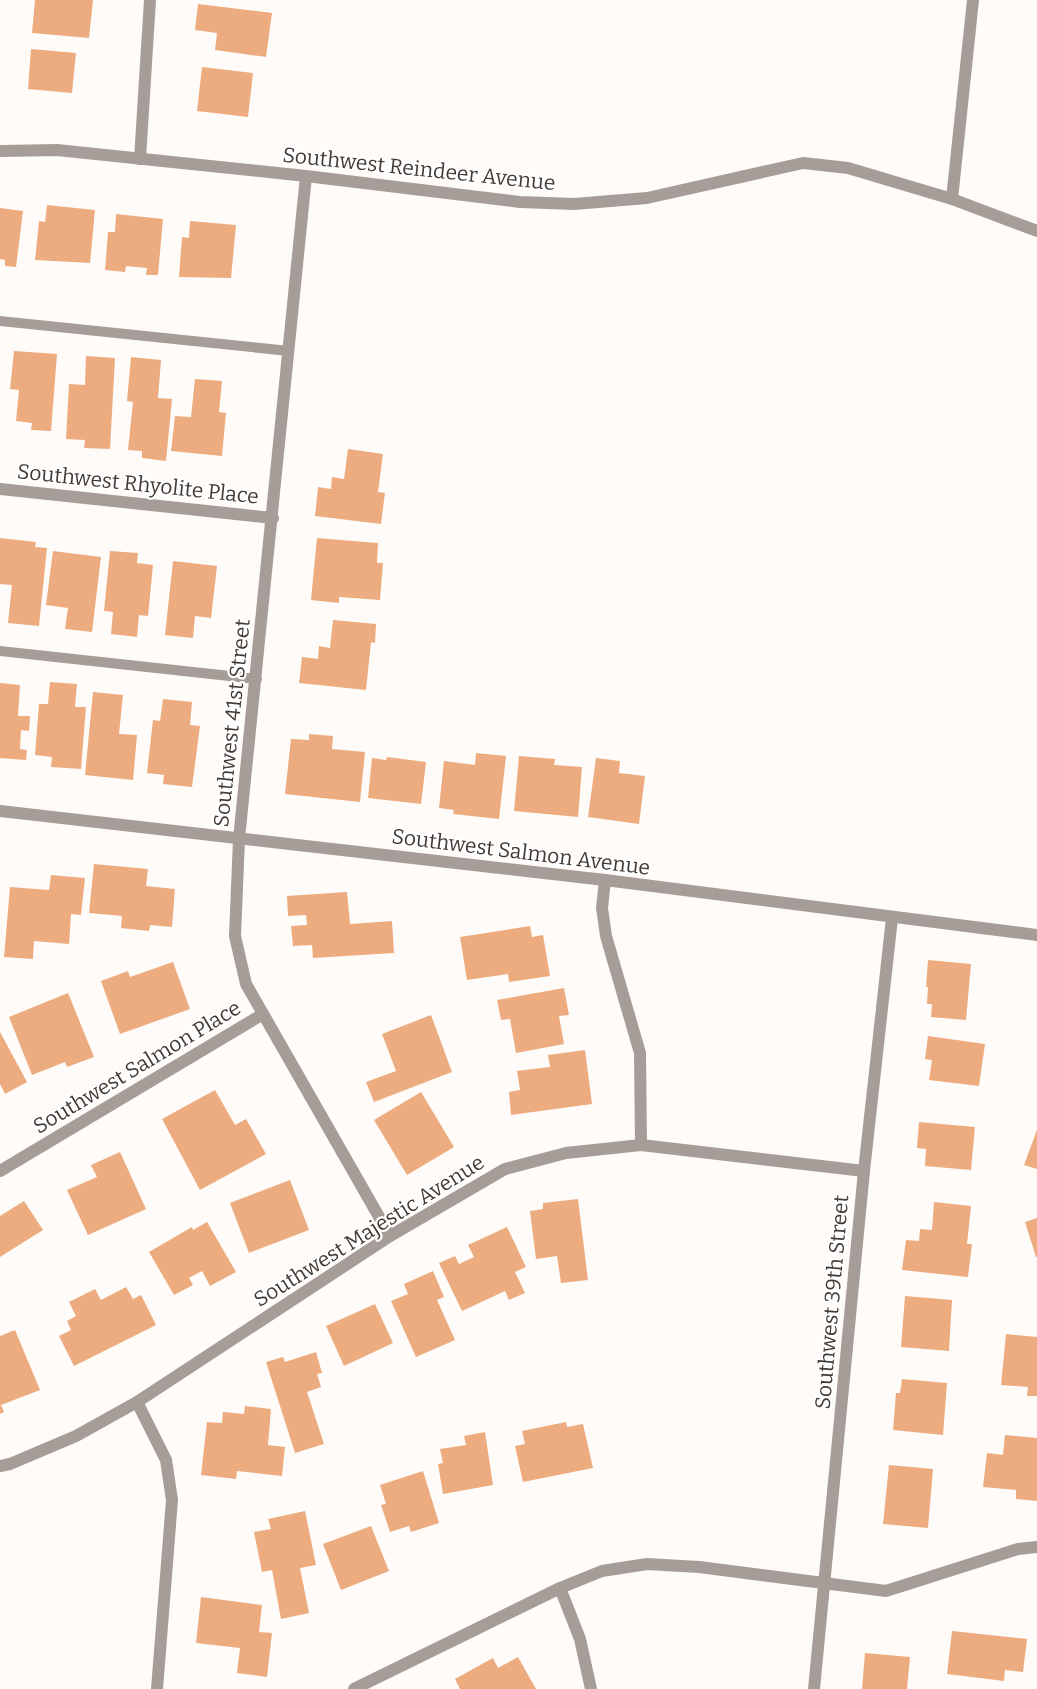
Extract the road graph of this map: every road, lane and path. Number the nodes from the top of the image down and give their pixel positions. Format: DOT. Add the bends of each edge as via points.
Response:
graph roads {
  1 [pos="150,0"];
  2 [pos="973,0"];
  3 [pos="0,151"];
  4 [pos="140,159"];
  5 [pos="306,176"];
  6 [pos="952,200"];
  7 [pos="1037,231"];
  8 [pos="0,321"];
  9 [pos="289,351"];
  10 [pos="0,489"];
  11 [pos="273,518"];
  12 [pos="0,651"];
  13 [pos="257,679"];
  14 [pos="0,811"];
  15 [pos="239,839"];
  16 [pos="605,880"];
  17 [pos="892,918"];
  18 [pos="1037,935"];
  19 [pos="263,1014"];
  20 [pos="641,1145"];
  21 [pos="0,1171"];
  22 [pos="864,1171"];
  23 [pos="390,1236"];
  24 [pos="137,1402"];
  25 [pos="0,1466"];
  26 [pos="1037,1547"];
  27 [pos="826,1584"];
  28 [pos="560,1588"];
  29 [pos="157,1689"];
  30 [pos="354,1689"];
  31 [pos="591,1689"];
  32 [pos="814,1689"];
  1 -- 4 [label="street"];
  2 -- 6 [label="street"];
  3 -- 4 [label="street, Southwest Reindeer Avenue" via="57,150"];
  4 -- 5 [label="street, Southwest Reindeer Avenue"];
  5 -- 6 [label="street, Southwest Reindeer Avenue" via="520,202 573,204 647,198 803,164 848,168"];
  5 -- 9 [label="street, Southwest 41st Street"];
  6 -- 7 [label="street, Southwest Reindeer Avenue"];
  8 -- 9 [label="lane"];
  9 -- 11 [label="street, Southwest 41st Street"];
  10 -- 11 [label="street, Southwest Rhyolite Place"];
  11 -- 13 [label="street, Southwest 41st Street"];
  12 -- 13 [label="lane"];
  13 -- 15 [label="street, Southwest 41st Street"];
  14 -- 15 [label="street, Southwest Salmon Avenue"];
  15 -- 16 [label="street, Southwest Salmon Avenue"];
  15 -- 19 [label="street, Southwest 41st Street" via="235,936 246,984"];
  16 -- 17 [label="street, Southwest Salmon Avenue"];
  16 -- 20 [label="street" via="602,908 606,936 640,1053"];
  17 -- 18 [label="street, Southwest Salmon Avenue"];
  17 -- 22 [label="street, Southwest 39th Street"];
  19 -- 21 [label="street, Southwest Salmon Place"];
  19 -- 23 [label="street, Southwest 41st Street"];
  20 -- 22 [label="street, Southwest Majestic Avenue"];
  20 -- 23 [label="street, Southwest Majestic Avenue" via="566,1153 506,1169"];
  22 -- 27 [label="street, Southwest 39th Street"];
  23 -- 24 [label="street, Southwest Majestic Avenue"];
  24 -- 25 [label="street, Southwest Majestic Avenue" via="76,1436"];
  24 -- 29 [label="street" via="166,1460 172,1500"];
  26 -- 27 [label="street" via="1018,1549 886,1591"];
  27 -- 28 [label="street" via="647,1564 602,1571"];
  27 -- 32 [label="street, Southwest 39th Street"];
  28 -- 30 [label="street"];
  28 -- 31 [label="street" via="580,1639"];
}
